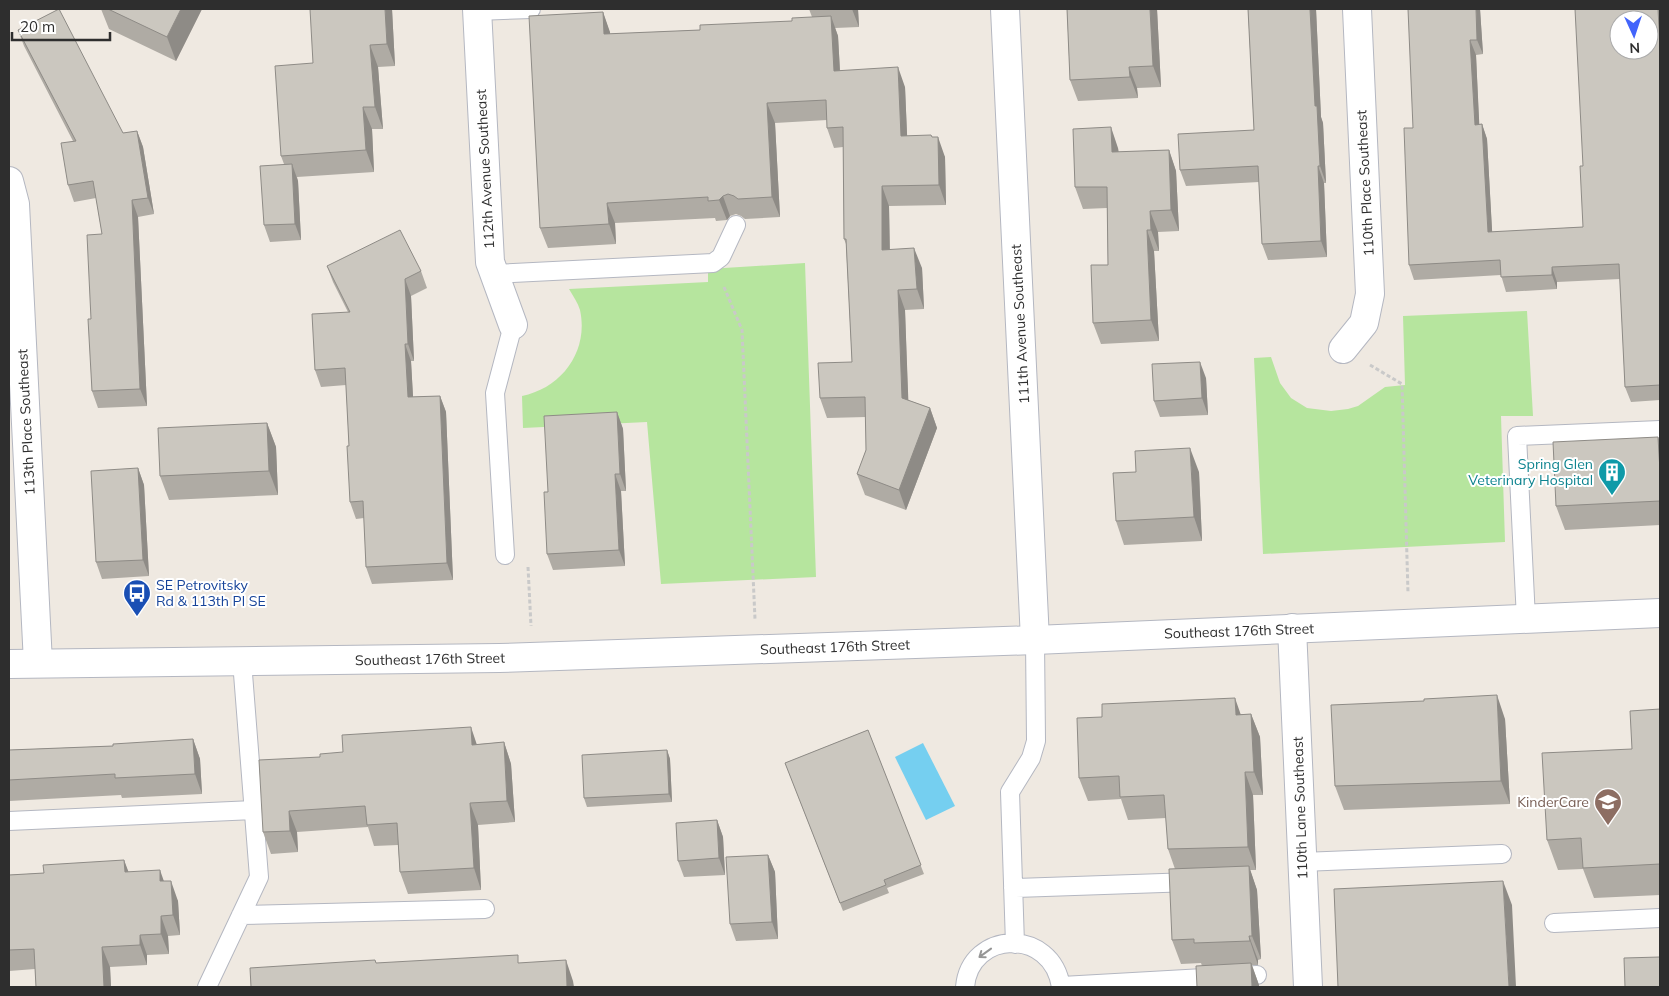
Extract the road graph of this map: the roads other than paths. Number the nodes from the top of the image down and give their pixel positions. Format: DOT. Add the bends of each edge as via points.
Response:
graph roads {
  1 [pos="531,9"];
  2 [pos="1005,9"];
  3 [pos="1357,9"];
  4 [pos="477,10"];
  5 [pos="9,181"];
  6 [pos="736,225"];
  7 [pos="494,274"];
  8 [pos="514,325"];
  9 [pos="1343,349"];
  10 [pos="1660,430"];
  11 [pos="505,555"];
  12 [pos="1660,613"];
  13 [pos="1526,619"];
  14 [pos="1292,628"];
  15 [pos="1035,640"];
  16 [pos="242,661"];
  17 [pos="38,663"];
  18 [pos="9,664"];
  19 [pos="254,810"];
  20 [pos="9,821"];
  21 [pos="1502,854"];
  22 [pos="1302,862"];
  23 [pos="1207,882"];
  24 [pos="1013,888"];
  25 [pos="485,909"];
  26 [pos="241,915"];
  27 [pos="1660,918"];
  28 [pos="1554,923"];
  29 [pos="1015,944"];
  30 [pos="1257,975"];
  31 [pos="1062,986"];
  32 [pos="206,987"];
  33 [pos="965,987"];
  34 [pos="1308,987"];
  1 -- 4 [label="lane"];
  2 -- 15 [label="street, 111th Avenue Southeast"];
  3 -- 9 [label="street, 110th Place Southeast" via="1370,294 1364,323"];
  4 -- 7 [label="street, 112th Avenue Southeast" via="490,262"];
  5 -- 17 [label="street, 113th Place Southeast" via="15,204"];
  6 -- 7 [label="lane" via="721,257 714,263"];
  7 -- 8 [label="street, 112th Avenue Southeast"];
  8 -- 11 [label="lane" via="494,393"];
  10 -- 13 [label="lane" via="1517,436"];
  12 -- 13 [label="street, Southeast 176th Street"];
  13 -- 14 [label="street, Southeast 176th Street"];
  14 -- 15 [label="street, Southeast 176th Street"];
  14 -- 22 [label="street, 110th Lane Southeast"];
  15 -- 16 [label="street, Southeast 176th Street" via="533,657"];
  15 -- 24 [label="lane" via="1036,741 1031,758 1010,792"];
  16 -- 17 [label="street, Southeast 176th Street"];
  16 -- 19 [label="lane"];
  17 -- 18 [label="street, Southeast 176th Street"];
  19 -- 20 [label="lane"];
  19 -- 26 [label="lane" via="259,877"];
  21 -- 22 [label="lane"];
  22 -- 34 [label="street, 110th Lane Southeast"];
  23 -- 24 [label="lane"];
  24 -- 29 [label="lane"];
  25 -- 26 [label="lane"];
  26 -- 32 [label="lane"];
  27 -- 28 [label="lane"];
  29 -- 31 [label="lane" via="1026,944 1043,953 1056,968"];
  29 -- 33 [label="lane, one-way" via="989,949 974,961"];
  30 -- 31 [label="lane"];
}
